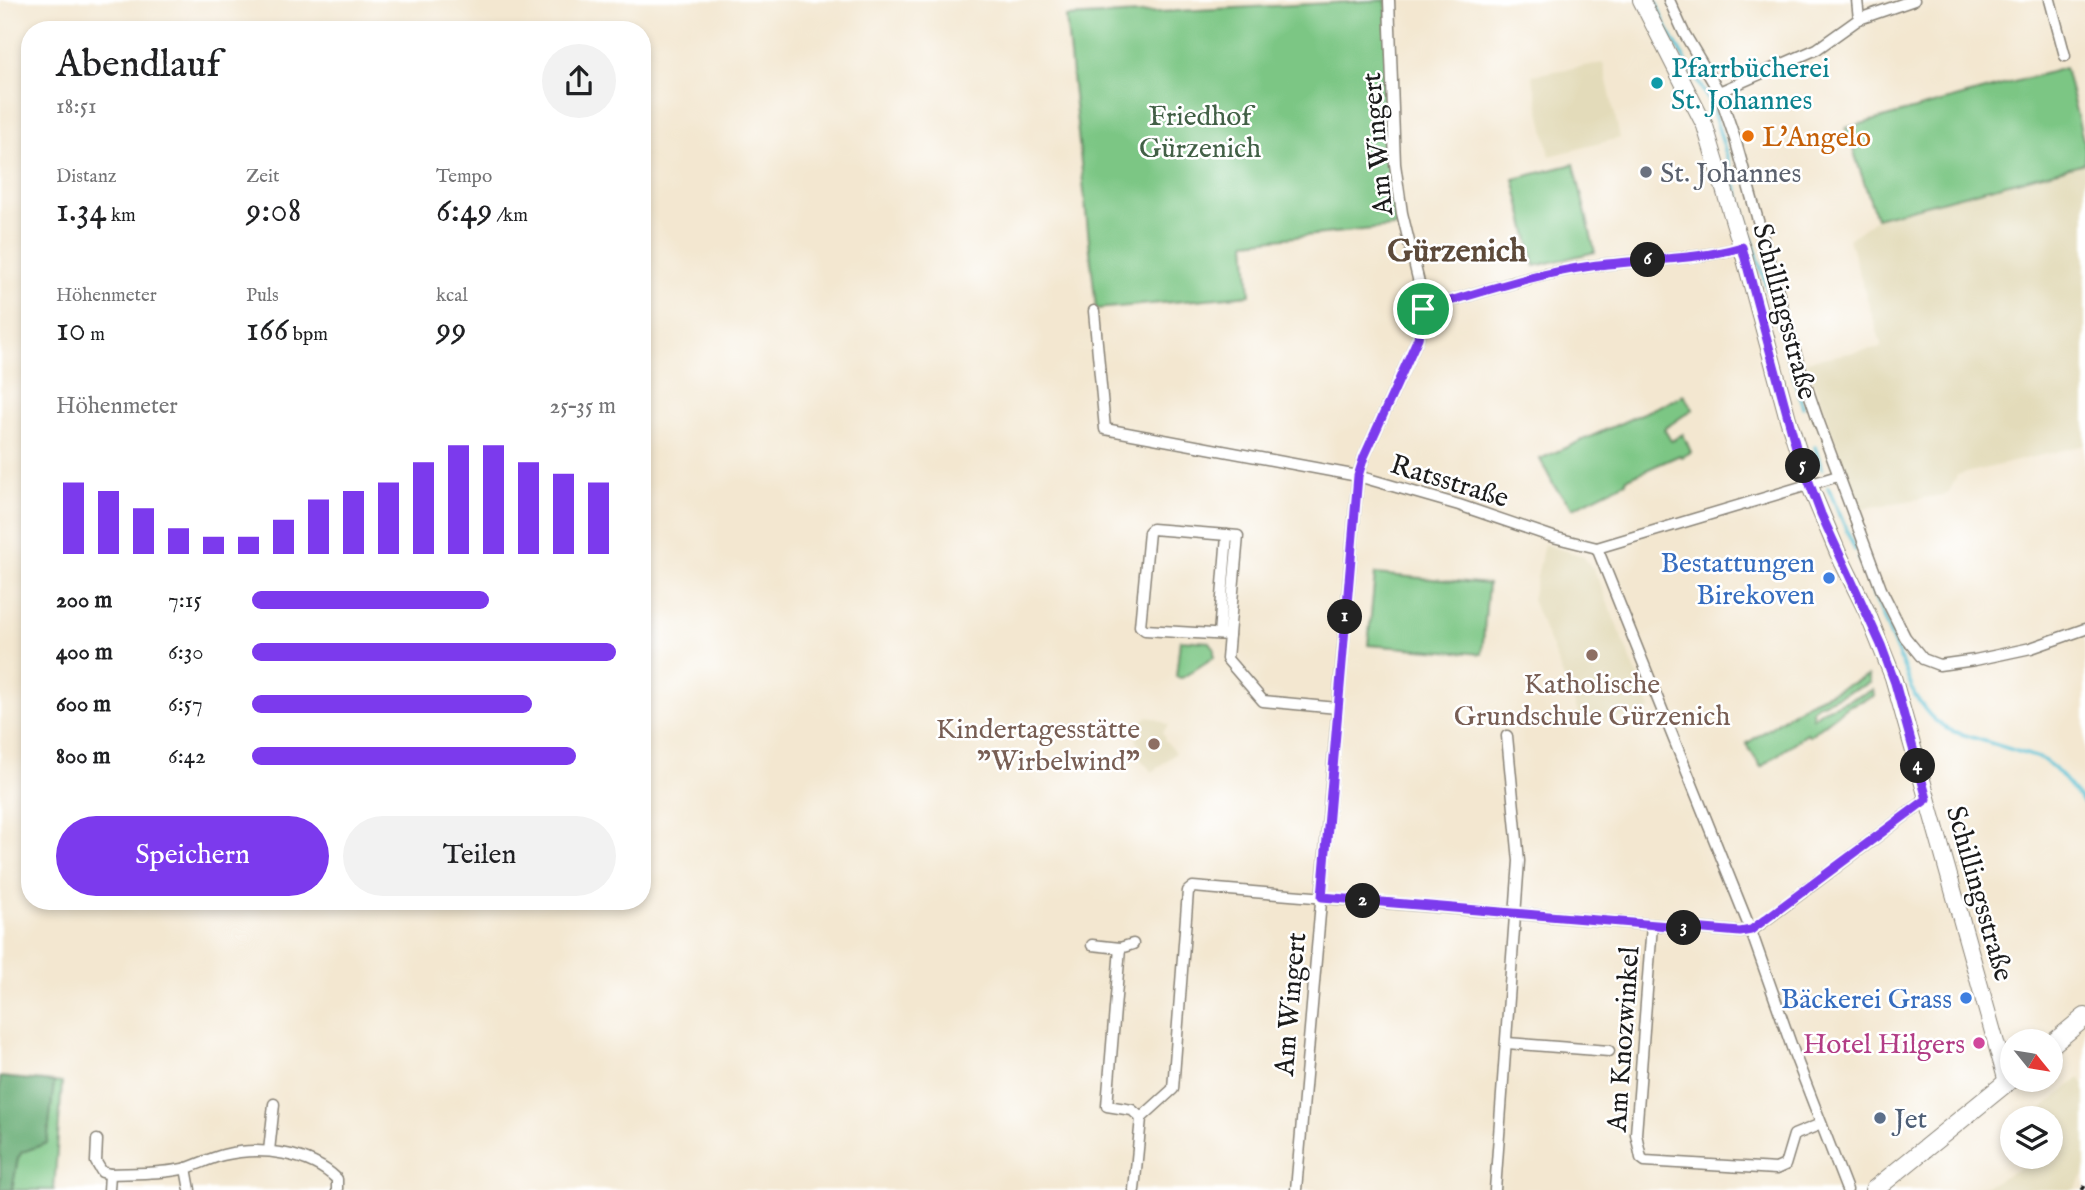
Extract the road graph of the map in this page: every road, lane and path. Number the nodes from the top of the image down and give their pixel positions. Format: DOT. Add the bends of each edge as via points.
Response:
graph roads {
  1 [pos="1389,0"];
  2 [pos="1641,0"];
  3 [pos="1669,0"];
  4 [pos="1857,0"];
  5 [pos="1914,0"];
  6 [pos="2050,0"];
  7 [pos="1859,19"];
  8 [pos="2065,56"];
  9 [pos="1718,92"];
  10 [pos="1742,247"];
  11 [pos="1423,309"];
  12 [pos="1094,311"];
  13 [pos="1358,476"];
  14 [pos="1838,476"];
  15 [pos="1809,484"];
  16 [pos="1597,548"];
  17 [pos="2085,629"];
  18 [pos="1224,635"];
  19 [pos="1337,708"];
  20 [pos="1507,736"];
  21 [pos="1927,799"];
  22 [pos="1322,897"];
  23 [pos="1517,914"];
  24 [pos="1652,925"];
  25 [pos="1751,930"];
  26 [pos="1133,944"];
  27 [pos="1092,945"];
  28 [pos="1120,947"];
  29 [pos="2085,1017"];
  30 [pos="2063,1035"];
  31 [pos="1507,1043"];
  32 [pos="2000,1046"];
  33 [pos="1609,1051"];
  34 [pos="2000,1088"];
  35 [pos="274,1104"];
  36 [pos="1141,1118"];
  37 [pos="1821,1124"];
  38 [pos="96,1140"];
  39 [pos="270,1151"];
  40 [pos="186,1168"];
  41 [pos="110,1174"];
  42 [pos="109,1190"];
  43 [pos="190,1190"];
  44 [pos="337,1190"];
  45 [pos="1134,1190"];
  46 [pos="1296,1190"];
  47 [pos="1495,1190"];
  48 [pos="1847,1190"];
  49 [pos="1874,1190"];
  1 -- 11 [label="street, Am Wingert" via="1395,164"];
  2 -- 10 [label="main road, Schillingsstraße" via="1705,126"];
  3 -- 9 [label="street, Schillingsstraße"];
  4 -- 7 [label="street"];
  5 -- 7 [label="street"];
  6 -- 8 [label="street"];
  7 -- 9 [label="street" via="1817,50"];
  9 -- 14 [label="street, Schillingsstraße" via="1796,355"];
  10 -- 11 [label="street" via="1591,266 1506,284"];
  10 -- 15 [label="main road, Schillingsstraße"];
  11 -- 13 [label="street, Am Wingert" via="1418,338"];
  12 -- 13 [label="street, Ratsstraße" via="1105,429"];
  13 -- 16 [label="street, Ratsstraße"];
  13 -- 19 [label="street, Am Wingert"];
  14 -- 15 [label="street"];
  14 -- 17 [label="street, Schillingsstraße" via="1881,589 1905,636 1931,664 2031,648"];
  15 -- 16 [label="street"];
  15 -- 21 [label="main road, Schillingsstraße" via="1881,645"];
  16 -- 25 [label="street"];
  18 -- 18 [label="street" via="1238,536 1149,531 1140,626"];
  18 -- 19 [label="street" via="1227,659 1263,701"];
  19 -- 22 [label="street, Am Wingert"];
  20 -- 23 [label="street" via="1518,845"];
  21 -- 25 [label="street"];
  21 -- 32 [label="main road, Schillingsstraße"];
  22 -- 23 [label="street"];
  22 -- 36 [label="street" via="1199,887 1188,891 1173,1089"];
  22 -- 46 [label="street, Am Wingert"];
  23 -- 24 [label="street"];
  23 -- 31 [label="street"];
  24 -- 25 [label="street"];
  24 -- 37 [label="street, Am Knozwinkel" via="1636,1134 1641,1158 1776,1169 1784,1164 1794,1135"];
  25 -- 37 [label="street"];
  26 -- 28 [label="street"];
  27 -- 28 [label="street"];
  28 -- 36 [label="street" via="1107,1106 1132,1110"];
  29 -- 30 [label="main road"];
  31 -- 33 [label="street"];
  31 -- 47 [label="street"];
  34 -- 49 [label="main road"];
  35 -- 39 [label="street"];
  36 -- 45 [label="street"];
  37 -- 48 [label="street"];
  38 -- 41 [label="street" via="96,1162 102,1172"];
  39 -- 40 [label="street" via="224,1155"];
  39 -- 44 [label="street" via="330,1172 337,1179"];
  40 -- 41 [label="street"];
  40 -- 43 [label="street"];
  41 -- 42 [label="street"];
}
